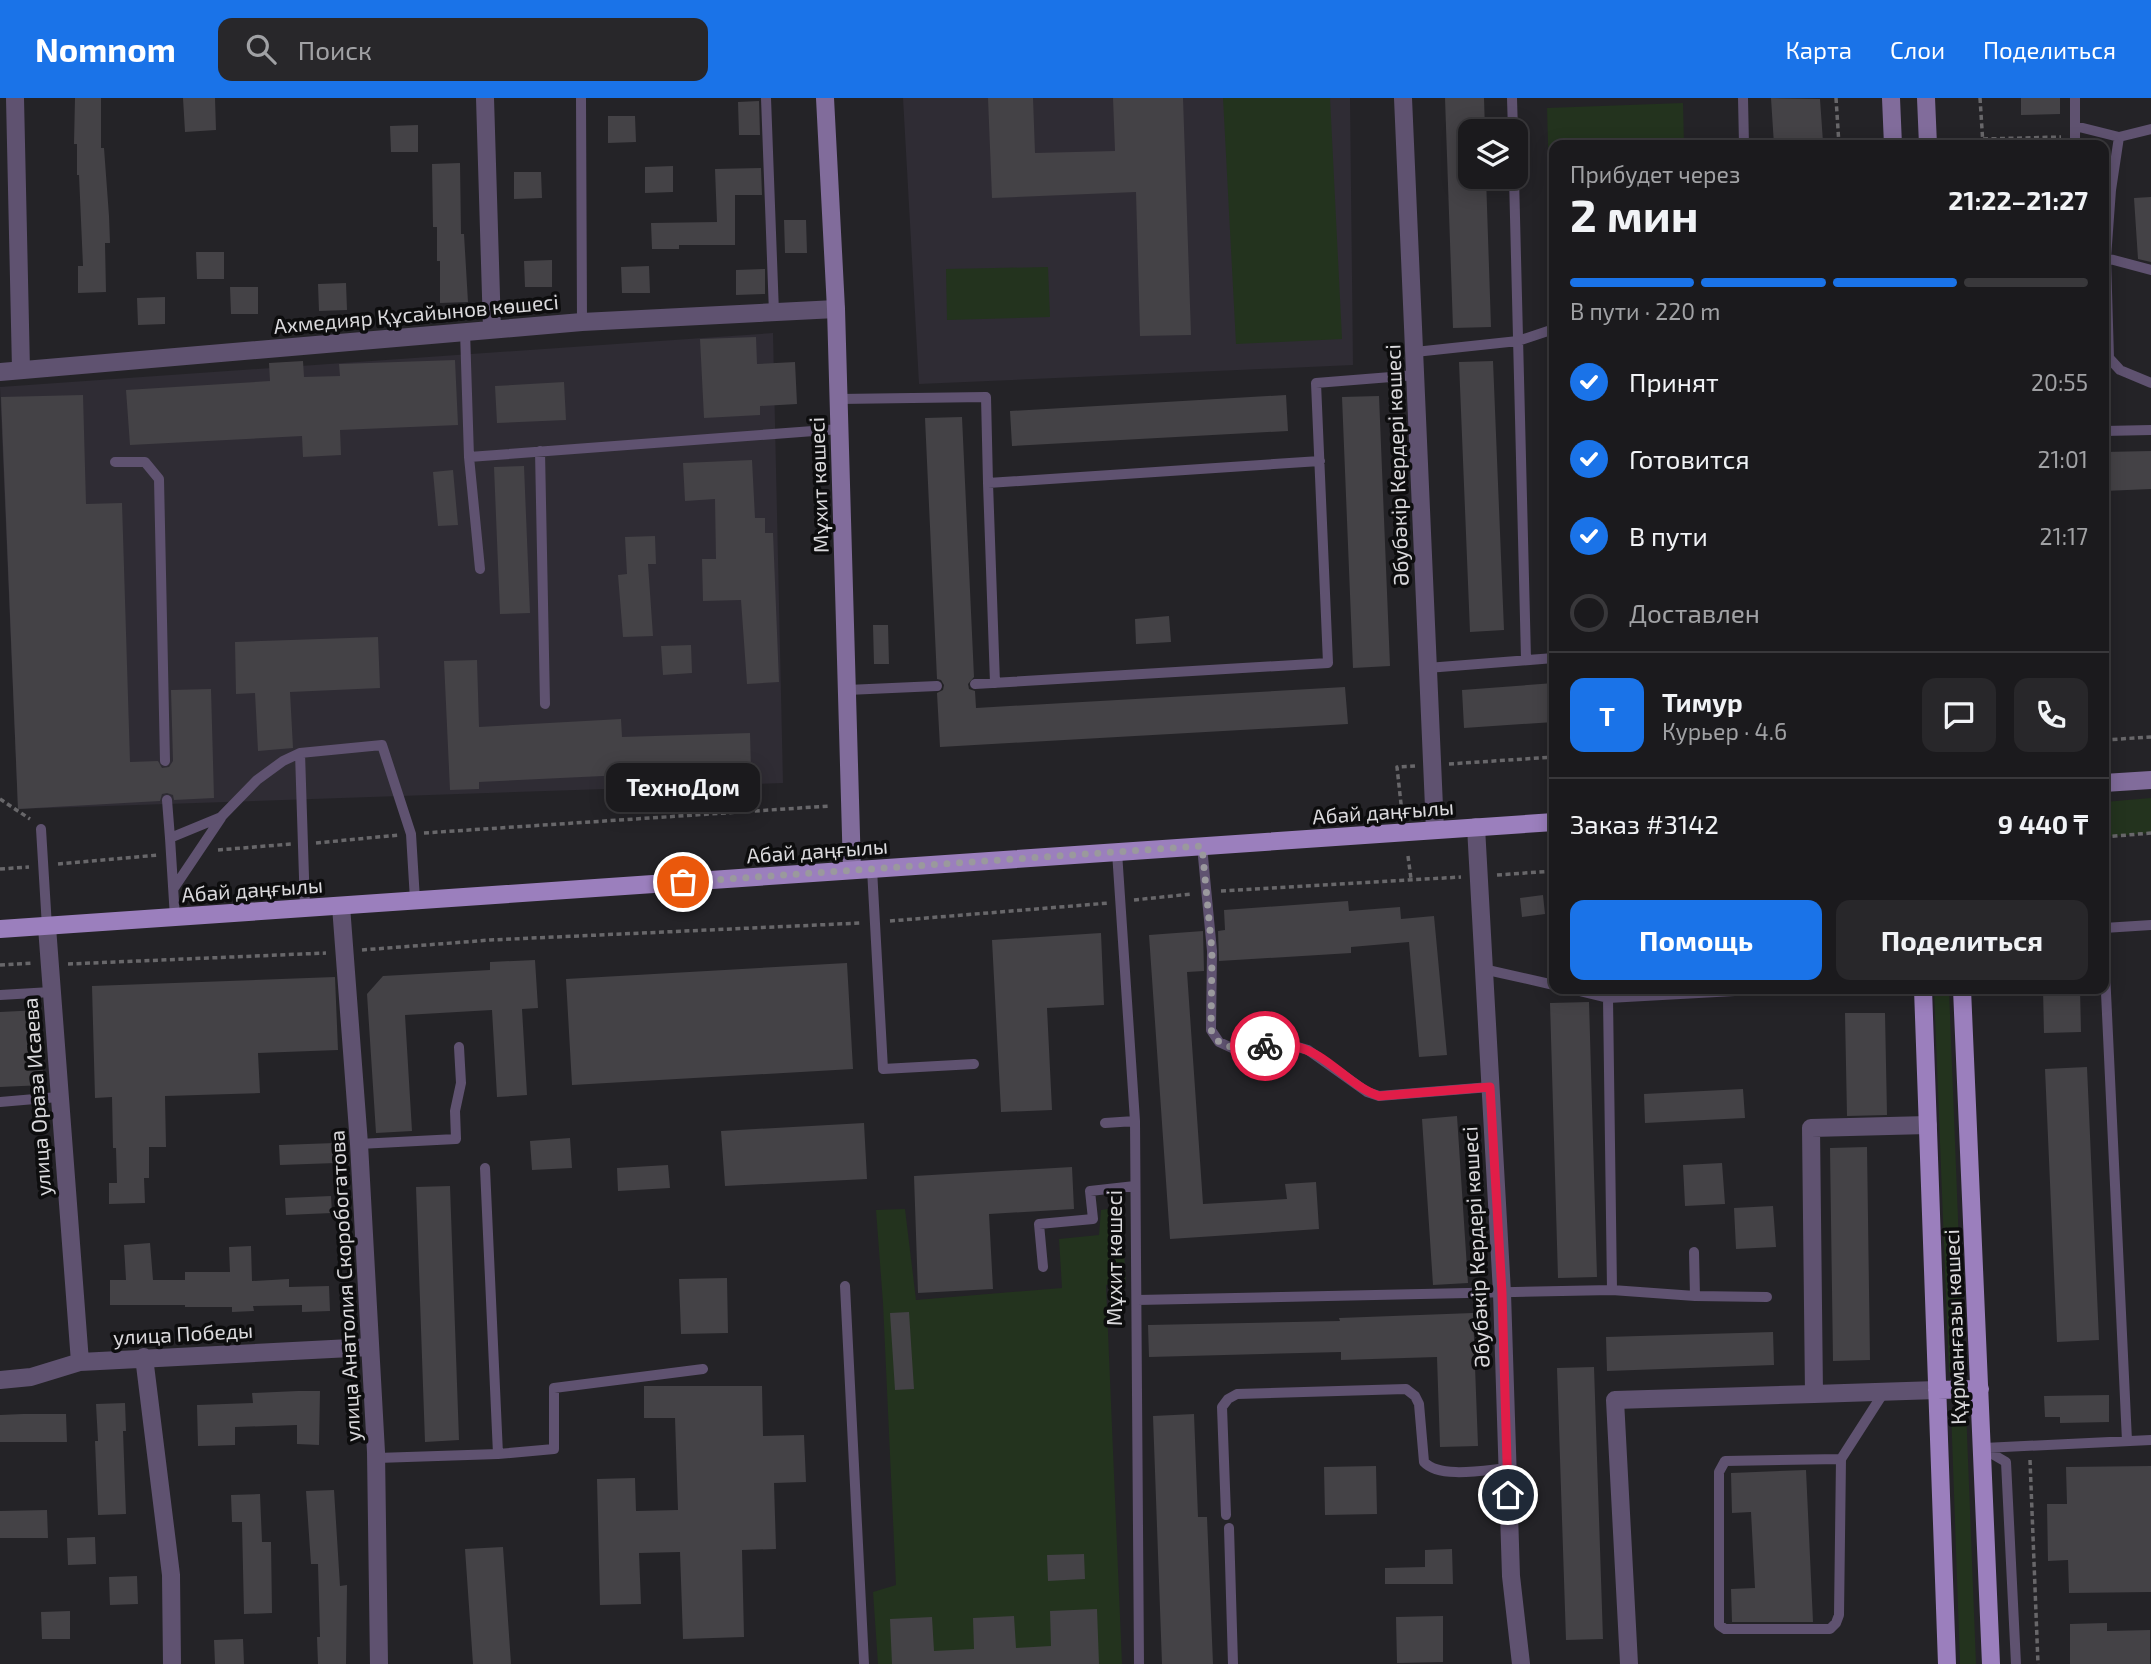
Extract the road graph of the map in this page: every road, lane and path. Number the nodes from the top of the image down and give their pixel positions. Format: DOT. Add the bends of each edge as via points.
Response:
graph roads {
  1 [pos="15,98"];
  2 [pos="485,98"];
  3 [pos="581,98"];
  4 [pos="766,98"];
  5 [pos="825,98"];
  6 [pos="1403,98"];
  7 [pos="1512,98"];
  8 [pos="1743,98"];
  9 [pos="1836,98"];
  10 [pos="1891,98"];
  11 [pos="1926,98"];
  12 [pos="1980,98"];
  13 [pos="2075,98"];
  14 [pos="1513,119"];
  15 [pos="2151,129"];
  16 [pos="2075,136"];
  17 [pos="2119,137"];
  18 [pos="1983,139"];
  19 [pos="1744,140"];
  20 [pos="1839,140"];
  21 [pos="1893,140"];
  22 [pos="1928,140"];
  23 [pos="1514,189"];
  24 [pos="2109,217"];
  25 [pos="2109,259"];
  26 [pos="2151,270"];
  27 [pos="836,309"];
  28 [pos="774,313"];
  29 [pos="582,322"];
  30 [pos="492,329"];
  31 [pos="465,331"];
  32 [pos="1549,331"];
  33 [pos="1518,341"];
  34 [pos="1415,352"];
  35 [pos="2109,358"];
  36 [pos="21,370"];
  37 [pos="0,372"];
  38 [pos="1416,375"];
  39 [pos="2151,383"];
  40 [pos="839,399"];
  41 [pos="839,429"];
  42 [pos="2151,430"];
  43 [pos="2109,431"];
  44 [pos="540,452"];
  45 [pos="469,457"];
  46 [pos="1320,461"];
  47 [pos="115,462"];
  48 [pos="988,483"];
  49 [pos="480,569"];
  50 [pos="1549,658"];
  51 [pos="1526,659"];
  52 [pos="1427,668"];
  53 [pos="995,683"];
  54 [pos="975,684"];
  55 [pos="937,686"];
  56 [pos="847,690"];
  57 [pos="545,704"];
  58 [pos="2151,737"];
  59 [pos="2109,740"];
  60 [pos="300,753"];
  61 [pos="1549,757"];
  62 [pos="165,761"];
  63 [pos="1449,764"];
  64 [pos="1415,766"];
  65 [pos="2151,780"];
  66 [pos="2109,783"];
  67 [pos="0,799"];
  68 [pos="167,800"];
  69 [pos="1402,813"];
  70 [pos="221,817"];
  71 [pos="1549,821"];
  72 [pos="1476,827"];
  73 [pos="41,829"];
  74 [pos="1435,830"];
  75 [pos="2151,833"];
  76 [pos="2109,837"];
  77 [pos="170,838"];
  78 [pos="1202,846"];
  79 [pos="1117,852"];
  80 [pos="1408,856"];
  81 [pos="872,869"];
  82 [pos="852,870"];
  83 [pos="1549,871"];
  84 [pos="1479,876"];
  85 [pos="1410,879"];
  86 [pos="174,888"];
  87 [pos="1206,892"];
  88 [pos="415,900"];
  89 [pos="1121,902"];
  90 [pos="341,905"];
  91 [pos="305,908"];
  92 [pos="175,918"];
  93 [pos="875,922"];
  94 [pos="2151,925"];
  95 [pos="47,927"];
  96 [pos="2109,928"];
  97 [pos="0,929"];
  98 [pos="344,951"];
  99 [pos="49,962"];
  100 [pos="0,965"];
  101 [pos="1483,969"];
  102 [pos="1549,984"];
  103 [pos="51,992"];
  104 [pos="1592,994"];
  105 [pos="1680,994"];
  106 [pos="1923,994"];
  107 [pos="1962,994"];
  108 [pos="2106,994"];
  109 [pos="0,995"];
  110 [pos="1608,998"];
  111 [pos="459,1047"];
  112 [pos="974,1064"];
  113 [pos="1490,1087"];
  114 [pos="58,1097"];
  115 [pos="0,1102"];
  116 [pos="1135,1121"];
  117 [pos="1105,1123"];
  118 [pos="1928,1125"];
  119 [pos="359,1144"];
  120 [pos="485,1168"];
  121 [pos="1135,1186"];
  122 [pos="1694,1252"];
  123 [pos="1043,1267"];
  124 [pos="845,1286"];
  125 [pos="1612,1290"];
  126 [pos="1502,1293"];
  127 [pos="1695,1296"];
  128 [pos="1767,1297"];
  129 [pos="1137,1300"];
  130 [pos="370,1347"];
  131 [pos="144,1357"];
  132 [pos="80,1362"];
  133 [pos="703,1369"];
  134 [pos="0,1380"];
  135 [pos="1980,1389"];
  136 [pos="1937,1390"];
  137 [pos="1884,1392"];
  138 [pos="1814,1394"];
  139 [pos="2151,1440"];
  140 [pos="2127,1441"];
  141 [pos="2029,1446"];
  142 [pos="1982,1448"];
  143 [pos="498,1454"];
  144 [pos="377,1458"];
  145 [pos="1840,1459"];
  146 [pos="1507,1468"];
  147 [pos="1226,1515"];
  148 [pos="1229,1528"];
  149 [pos="172,1664"];
  150 [pos="379,1664"];
  151 [pos="864,1664"];
  152 [pos="1139,1664"];
  153 [pos="1233,1664"];
  154 [pos="1521,1664"];
  155 [pos="1629,1664"];
  156 [pos="1947,1664"];
  157 [pos="1991,1664"];
  158 [pos="2016,1664"];
  159 [pos="2038,1664"];
  1 -- 36 [label="street"];
  2 -- 30 [label="street"];
  3 -- 29 [label="lane"];
  4 -- 28 [label="lane"];
  5 -- 27 [label="street, Мұхит көшесі"];
  6 -- 34 [label="street, Әбубәкір Кердері көшесі"];
  7 -- 14 [label="lane"];
  8 -- 19 [label="lane"];
  9 -- 20 [label="path"];
  10 -- 21 [label="street"];
  11 -- 22 [label="street"];
  12 -- 18 [label="path"];
  13 -- 16 [label="lane"];
  15 -- 17 [label="lane"];
  16 -- 17 [label="lane"];
  16 -- 18 [label="path"];
  17 -- 24 [label="lane"];
  23 -- 33 [label="lane"];
  25 -- 26 [label="lane"];
  27 -- 28 [label="street, Ахмедияр Құсайынов көшесі"];
  27 -- 40 [label="street, Мұхит көшесі"];
  28 -- 29 [label="street, Ахмедияр Құсайынов көшесі"];
  29 -- 30 [label="street, Ахмедияр Құсайынов көшесі"];
  30 -- 31 [label="street, Ахмедияр Құсайынов көшесі"];
  31 -- 36 [label="street, Ахмедияр Құсайынов көшесі"];
  31 -- 45 [label="lane"];
  32 -- 33 [label="lane"];
  33 -- 34 [label="lane"];
  33 -- 51 [label="lane"];
  34 -- 38 [label="street, Әбубәкір Кердері көшесі"];
  35 -- 39 [label="lane" via="2120,370"];
  36 -- 37 [label="street, Ахмедияр Құсайынов көшесі"];
  38 -- 46 [label="lane" via="1316,383"];
  38 -- 52 [label="street, Әбубәкір Кердері көшесі"];
  40 -- 41 [label="street, Мұхит көшесі"];
  40 -- 48 [label="lane" via="986,397"];
  41 -- 44 [label="lane"];
  41 -- 56 [label="street, Мұхит көшесі"];
  42 -- 43 [label="lane"];
  44 -- 45 [label="lane"];
  44 -- 57 [label="lane"];
  45 -- 49 [label="lane"];
  46 -- 48 [label="lane"];
  46 -- 53 [label="lane" via="1328,663"];
  47 -- 62 [label="lane" via="145,462 159,479"];
  48 -- 53 [label="lane"];
  50 -- 51 [label="lane"];
  51 -- 52 [label="lane"];
  52 -- 74 [label="street, Әбубәкір Кердері көшесі"];
  53 -- 54 [label="lane"];
  55 -- 56 [label="lane"];
  56 -- 82 [label="street, Мұхит көшесі"];
  58 -- 59 [label="path"];
  60 -- 70 [label="lane" via="257,780"];
  60 -- 88 [label="lane" via="382,745 411,834"];
  60 -- 91 [label="lane"];
  61 -- 63 [label="path"];
  64 -- 69 [label="path" via="1397,766"];
  65 -- 66 [label="street"];
  67 -- 73 [label="path"];
  68 -- 77 [label="lane"];
  70 -- 77 [label="lane"];
  70 -- 86 [label="lane"];
  71 -- 72 [label="main road, Абай даңғылы"];
  72 -- 74 [label="main road, Абай даңғылы"];
  72 -- 84 [label="street, Әбубәкір Кердері көшесі"];
  73 -- 95 [label="lane, улица Ораза Исаева"];
  74 -- 78 [label="main road, Абай даңғылы"];
  75 -- 76 [label="path"];
  77 -- 86 [label="lane"];
  78 -- 79 [label="main road, Абай даңғылы"];
  78 -- 87 [label="lane"];
  79 -- 81 [label="main road, Абай даңғылы"];
  79 -- 89 [label="lane, Мұхит көшесі"];
  80 -- 85 [label="path"];
  81 -- 82 [label="main road, Абай даңғылы"];
  81 -- 93 [label="lane"];
  82 -- 88 [label="main road, Абай даңғылы"];
  83 -- 84 [label="path"];
  84 -- 85 [label="path"];
  84 -- 101 [label="street, Әбубәкір Кердері көшесі"];
  85 -- 87 [label="path"];
  86 -- 92 [label="lane"];
  87 -- 89 [label="path"];
  87 -- 113 [label="lane" via="1212,951 1211,1030 1219,1042 1233,1048 1291,1045 1308,1050 1379,1096"];
  88 -- 90 [label="main road, Абай даңғылы"];
  89 -- 93 [label="path"];
  89 -- 116 [label="lane, Мұхит көшесі"];
  90 -- 91 [label="main road, Абай даңғылы"];
  90 -- 98 [label="street, улица Анатолия Скоробогатова"];
  91 -- 92 [label="main road, Абай даңғылы"];
  92 -- 95 [label="main road, Абай даңғылы"];
  93 -- 98 [label="path"];
  93 -- 112 [label="lane" via="883,1069"];
  94 -- 96 [label="lane"];
  95 -- 97 [label="main road, Абай даңғылы"];
  95 -- 99 [label="street, улица Ораза Исаева"];
  98 -- 99 [label="path" via="78,965"];
  98 -- 119 [label="street, улица Анатолия Скоробогатова"];
  99 -- 100 [label="path"];
  99 -- 103 [label="street, улица Ораза Исаева"];
  101 -- 102 [label="lane"];
  101 -- 113 [label="street, Әбубәкір Кердері көшесі"];
  103 -- 109 [label="lane"];
  103 -- 114 [label="street, улица Ораза Исаева"];
  104 -- 110 [label="lane"];
  105 -- 110 [label="lane"];
  106 -- 118 [label="main road, Құрманғазы көшесі"];
  107 -- 135 [label="main road, Құрманғазы көшесі"];
  108 -- 140 [label="lane"];
  110 -- 125 [label="lane"];
  111 -- 119 [label="lane" via="456,1139"];
  113 -- 126 [label="street, Әбубәкір Кердері көшесі"];
  114 -- 115 [label="lane"];
  114 -- 132 [label="street, улица Ораза Исаева"];
  116 -- 117 [label="lane"];
  116 -- 121 [label="lane, Мұхит көшесі"];
  118 -- 136 [label="main road, Құрманғазы көшесі"];
  118 -- 138 [label="street" via="1811,1128"];
  119 -- 130 [label="street, улица Анатолия Скоробогатова"];
  120 -- 143 [label="lane"];
  121 -- 123 [label="lane" via="1090,1191 1093,1219 1039,1224"];
  121 -- 129 [label="lane, Мұхит көшесі"];
  122 -- 127 [label="lane"];
  124 -- 151 [label="lane"];
  125 -- 126 [label="lane"];
  125 -- 127 [label="lane"];
  126 -- 129 [label="lane"];
  126 -- 146 [label="street, Әбубәкір Кердері көшесі"];
  127 -- 128 [label="lane"];
  129 -- 152 [label="lane, Мұхит көшесі"];
  130 -- 131 [label="street, улица Победы"];
  130 -- 144 [label="street, улица Анатолия Скоробогатова"];
  131 -- 132 [label="street, улица Победы"];
  131 -- 149 [label="street" via="171,1575"];
  132 -- 134 [label="street, улица Победы" via="31,1377"];
  133 -- 143 [label="lane" via="554,1388 554,1448"];
  135 -- 136 [label="main road"];
  135 -- 142 [label="main road, Құрманғазы көшесі"];
  136 -- 137 [label="street"];
  136 -- 156 [label="main road, Құрманғазы көшесі"];
  137 -- 138 [label="street"];
  137 -- 145 [label="lane"];
  138 -- 155 [label="street" via="1615,1400"];
  139 -- 140 [label="lane"];
  140 -- 141 [label="lane"];
  141 -- 142 [label="lane"];
  141 -- 159 [label="path"];
  142 -- 157 [label="main road, Құрманғазы көшесі"];
  142 -- 158 [label="lane" via="2006,1462"];
  143 -- 144 [label="lane"];
  144 -- 150 [label="street, улица Анатолия Скоробогатова"];
  145 -- 145 [label="lane" via="1836,1623 1830,1629 1725,1629 1719,1625 1719,1472 1725,1461"];
  146 -- 147 [label="lane" via="1442,1472 1429,1467 1424,1462 1419,1404 1406,1389 1237,1394 1223,1407"];
  146 -- 154 [label="street, Әбубәкір Кердері көшесі" via="1511,1576"];
  148 -- 153 [label="lane"];
}
